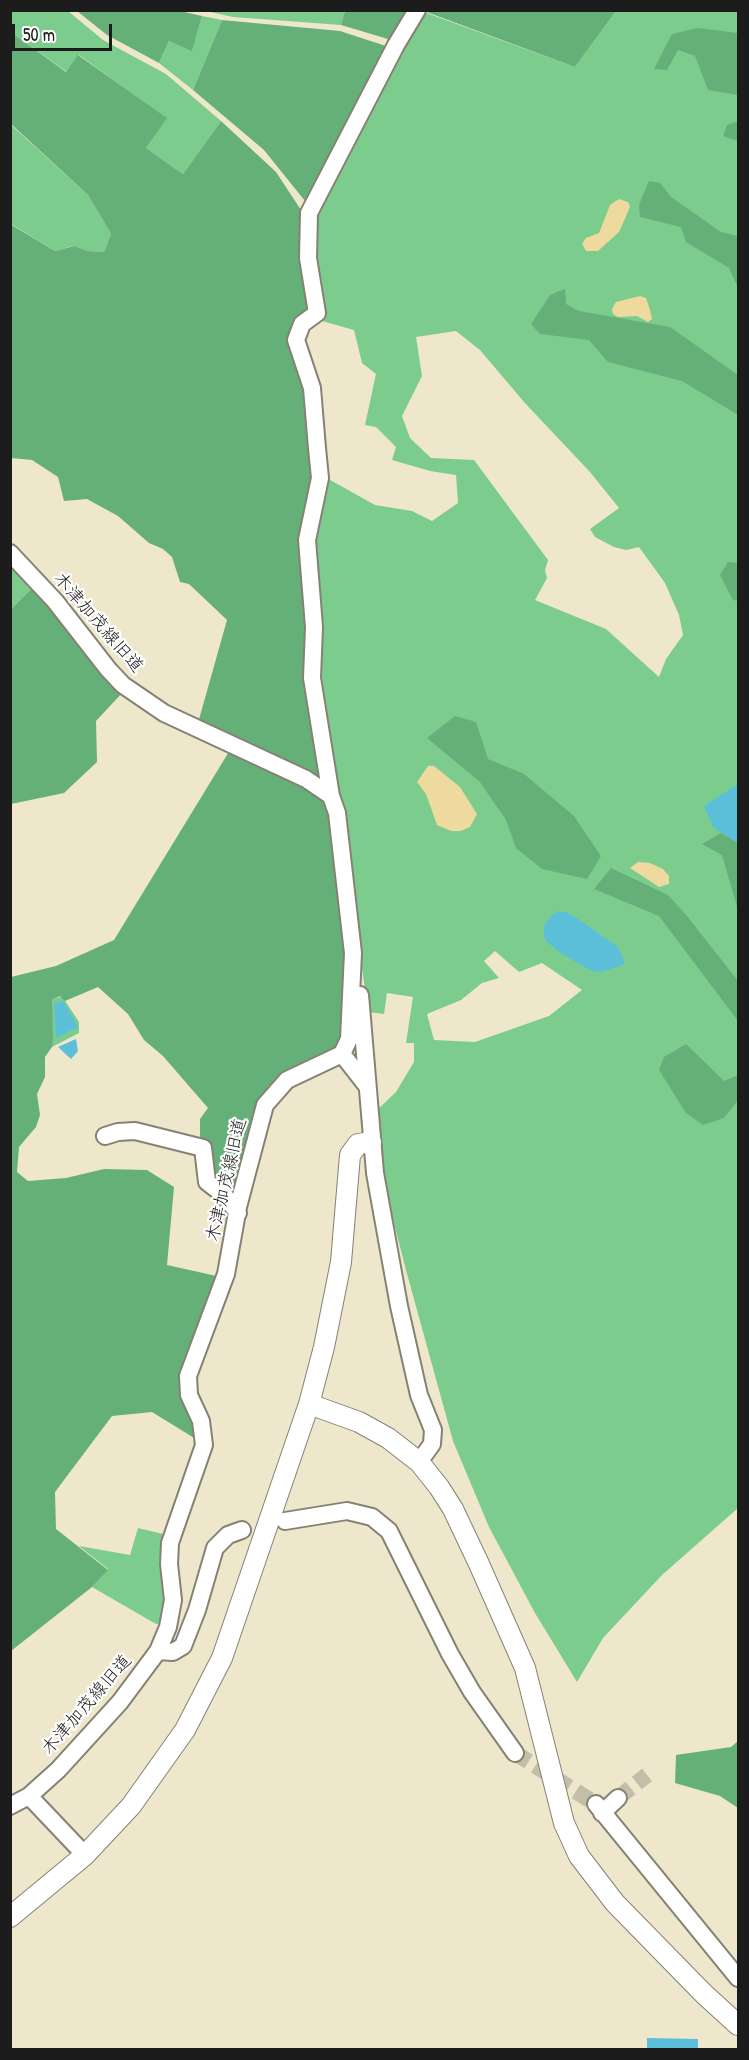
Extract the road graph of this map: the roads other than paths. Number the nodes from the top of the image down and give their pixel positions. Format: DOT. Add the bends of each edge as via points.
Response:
graph roads {
  1 [pos="417,10"];
  2 [pos="10,553"];
  3 [pos="331,796"];
  4 [pos="353,953"];
  5 [pos="342,1054"];
  6 [pos="367,1086"];
  7 [pos="105,1136"];
  8 [pos="371,1142"];
  9 [pos="238,1213"];
  10 [pos="309,1404"];
  11 [pos="419,1462"];
  12 [pos="285,1521"];
  13 [pos="242,1530"];
  14 [pos="158,1651"];
  15 [pos="515,1753"];
  16 [pos="29,1796"];
  17 [pos="618,1798"];
  18 [pos="10,1806"];
  19 [pos="85,1855"];
  20 [pos="10,1917"];
  21 [pos="738,1978"];
  22 [pos="738,2025"];
  1 -- 3 [label="street" via="309,213 308,258 317,313 302,324 296,340 312,388 320,478 307,540 314,627 312,678"];
  2 -- 3 [label="street, 木津加茂線旧道" via="123,685 164,713 306,779"];
  3 -- 4 [label="street" via="337,813"];
  4 -- 5 [label="street" via="351,1029"];
  4 -- 6 [label="street" via="363,1017"];
  5 -- 6 [label="street"];
  5 -- 9 [label="street, 木津加茂線旧道" via="296,1075 265,1105"];
  6 -- 8 [label="street"];
  7 -- 9 [label="street" via="135,1131 203,1148 207,1182"];
  8 -- 10 [label="street" via="358,1144 350,1155 337,1283"];
  8 -- 11 [label="street" via="399,1306 419,1395 433,1430 432,1444"];
  9 -- 14 [label="street, 木津加茂線旧道" via="226,1274 188,1376 189,1395 201,1421 204,1445 170,1543 173,1609"];
  10 -- 11 [label="street" via="375,1430"];
  10 -- 19 [label="street" via="242,1604 202,1700 149,1782"];
  11 -- 22 [label="street" via="453,1509 525,1668 564,1823 579,1856 615,1903"];
  12 -- 15 [label="street" via="347,1510 372,1518 389,1531 450,1654"];
  13 -- 14 [label="street" via="228,1535 215,1548 183,1646 173,1652"];
  14 -- 16 [label="street, 木津加茂線旧道" via="120,1702"];
  16 -- 18 [label="street, 木津加茂線旧道"];
  16 -- 19 [label="street"];
  17 -- 21 [label="street" via="599,1809"];
  19 -- 20 [label="street"];
}
